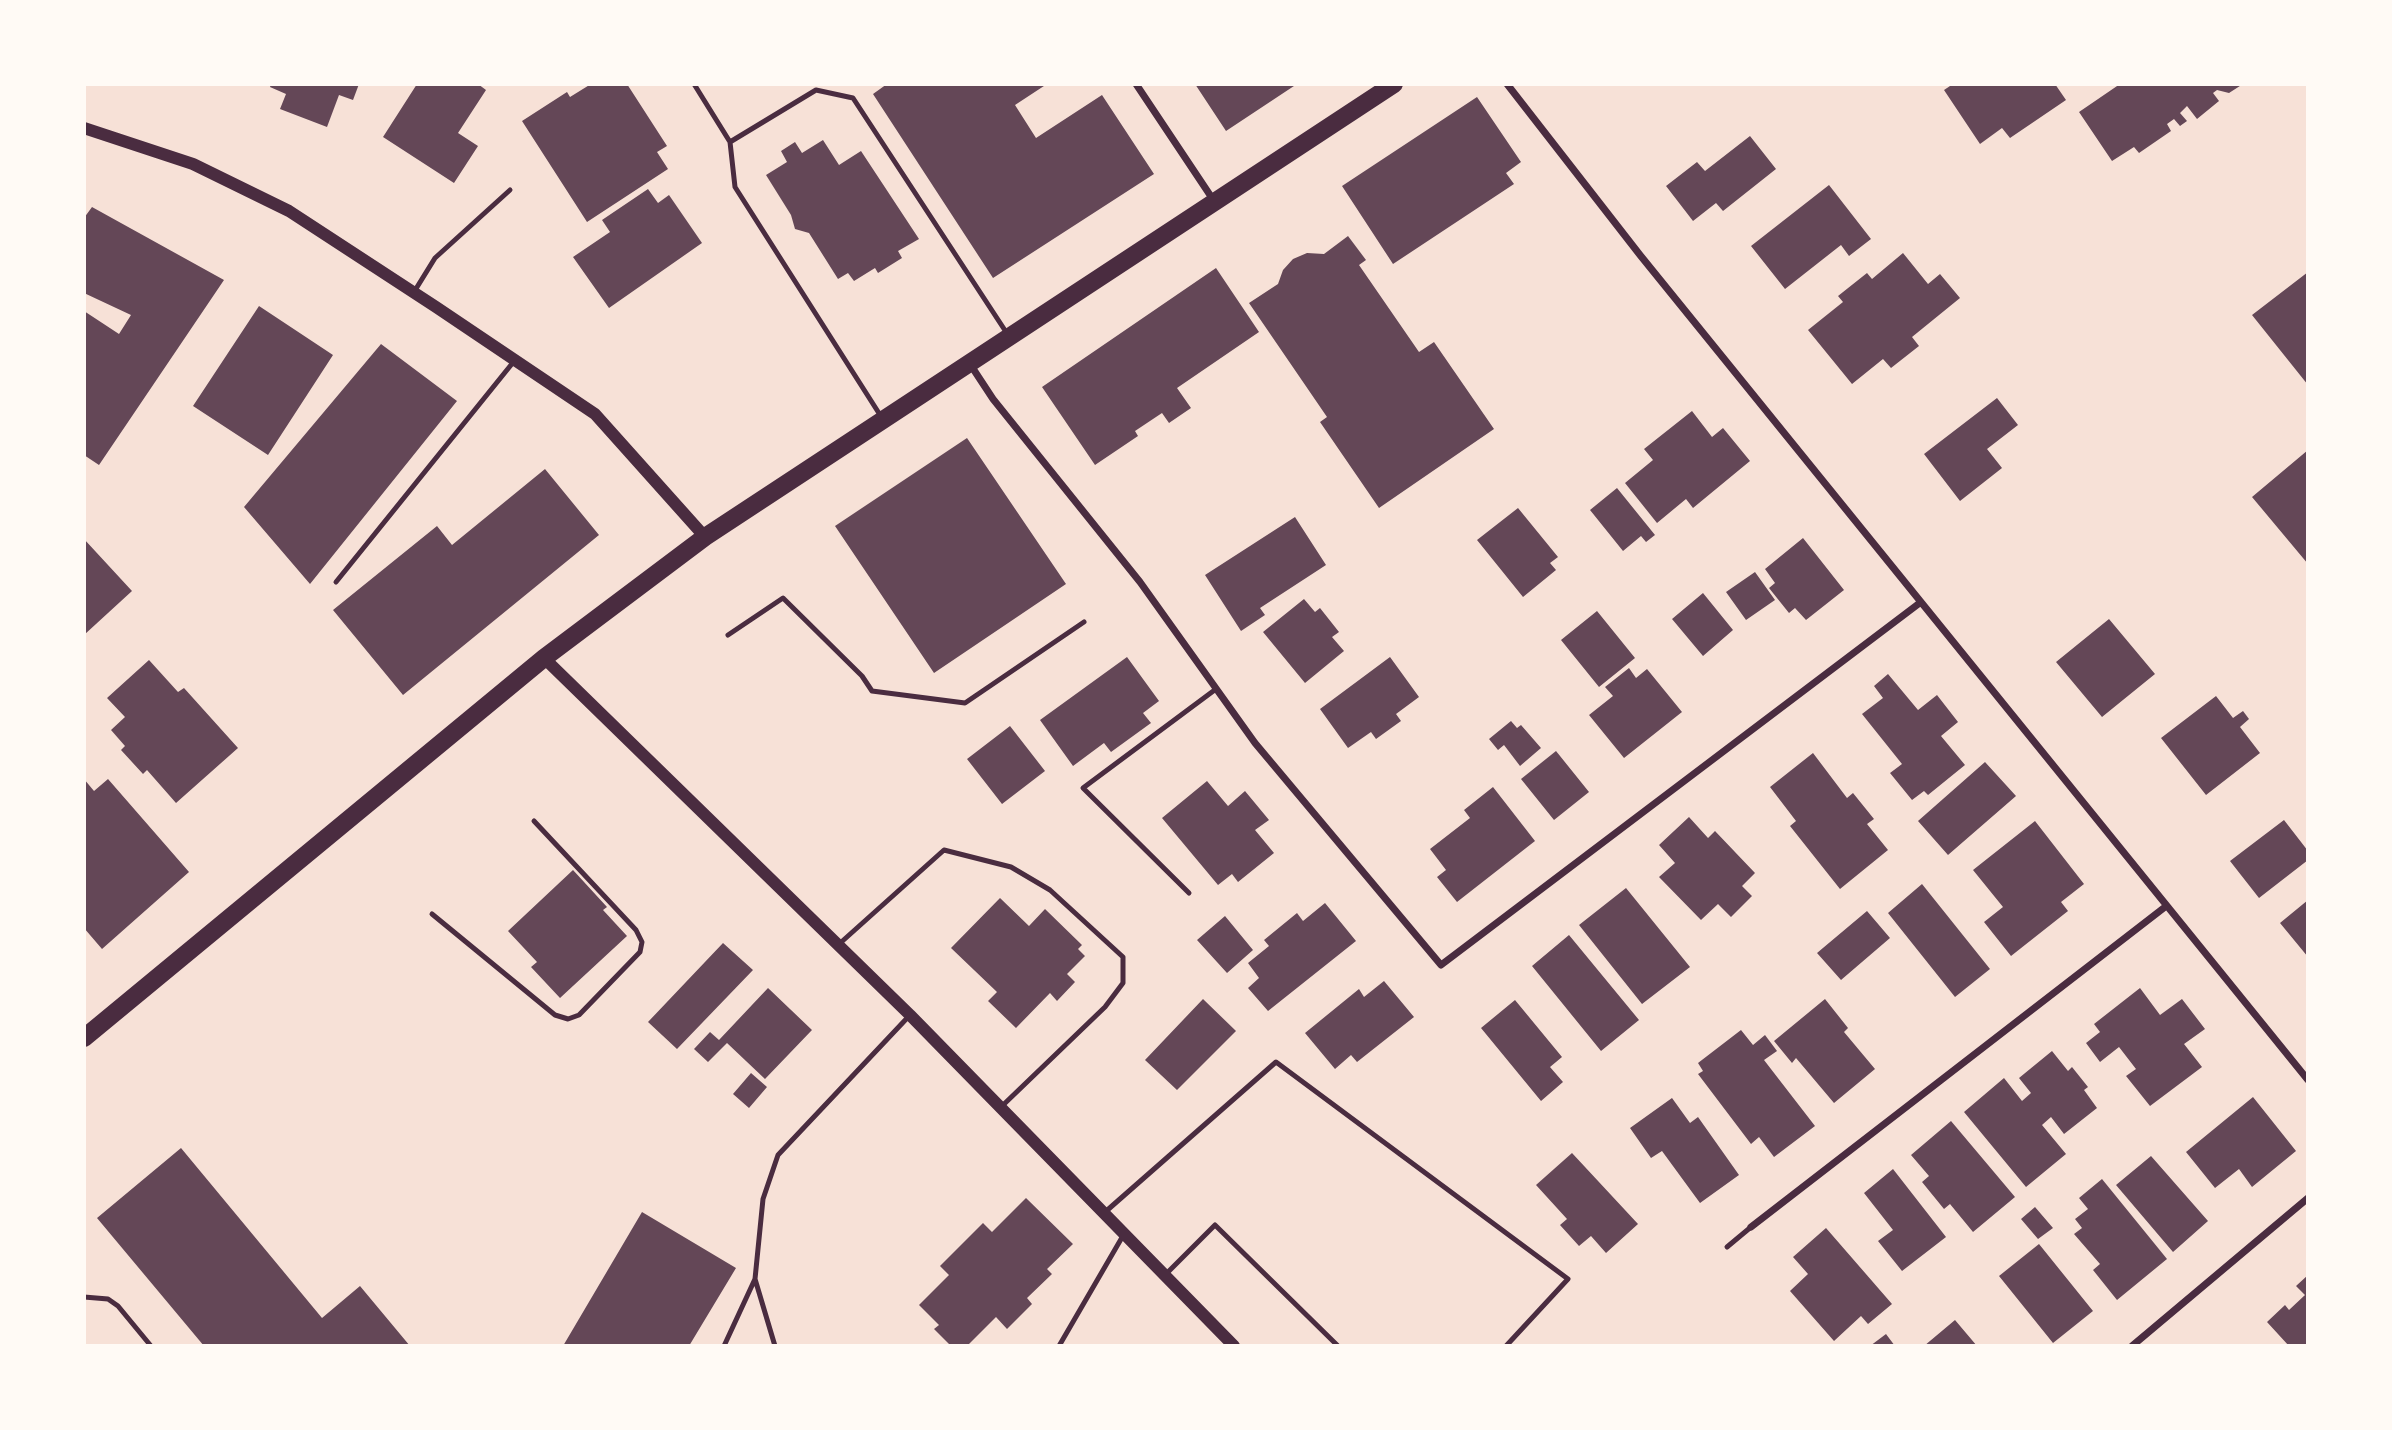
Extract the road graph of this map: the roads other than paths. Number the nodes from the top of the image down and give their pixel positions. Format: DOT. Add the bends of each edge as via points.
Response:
graph roads {
  1 [pos="694,84"];
  2 [pos="1136,84"];
  3 [pos="1394,84"];
  4 [pos="1507,84"];
  5 [pos="84,128"];
  6 [pos="730,142"];
  7 [pos="510,190"];
  8 [pos="1214,202"];
  9 [pos="414,292"];
  10 [pos="1010,337"];
  11 [pos="515,360"];
  12 [pos="970,363"];
  13 [pos="884,420"];
  14 [pos="705,537"];
  15 [pos="336,582"];
  16 [pos="1921,602"];
  17 [pos="1084,622"];
  18 [pos="728,635"];
  19 [pos="544,658"];
  20 [pos="1216,689"];
  21 [pos="534,821"];
  22 [pos="1189,893"];
  23 [pos="2165,907"];
  24 [pos="432,914"];
  25 [pos="838,945"];
  26 [pos="910,1015"];
  27 [pos="84,1038"];
  28 [pos="2308,1080"];
  29 [pos="1000,1107"];
  30 [pos="2308,1198"];
  31 [pos="1104,1213"];
  32 [pos="1751,1227"];
  33 [pos="1124,1234"];
  34 [pos="1727,1247"];
  35 [pos="1165,1275"];
  36 [pos="755,1279"];
  37 [pos="84,1297"];
  38 [pos="150,1346"];
  39 [pos="724,1346"];
  40 [pos="775,1346"];
  41 [pos="1059,1346"];
  42 [pos="1234,1346"];
  43 [pos="1338,1346"];
  44 [pos="1506,1346"];
  45 [pos="2132,1346"];
  1 -- 6 [label="lane"];
  2 -- 8 [label="street"];
  3 -- 8 [label="main road"];
  4 -- 16 [label="street"];
  5 -- 9 [label="street" via="193,163 289,211"];
  6 -- 10 [label="lane" via="816,90 853,98"];
  6 -- 13 [label="lane" via="735,187"];
  7 -- 9 [label="lane" via="435,258"];
  8 -- 10 [label="main road"];
  9 -- 11 [label="street"];
  10 -- 12 [label="main road"];
  11 -- 14 [label="street" via="595,414"];
  11 -- 15 [label="lane"];
  12 -- 13 [label="main road"];
  12 -- 20 [label="street" via="993,399 1140,582"];
  13 -- 14 [label="main road"];
  14 -- 19 [label="main road"];
  16 -- 20 [label="street" via="1441,965 1255,743"];
  16 -- 23 [label="street"];
  17 -- 18 [label="lane" via="965,703 872,691 783,598"];
  19 -- 25 [label="street"];
  19 -- 27 [label="main road"];
  20 -- 22 [label="lane" via="1083,788"];
  21 -- 24 [label="lane" via="636,930 642,942 640,952 579,1015 555,1015"];
  23 -- 28 [label="street"];
  23 -- 32 [label="street"];
  25 -- 26 [label="street"];
  25 -- 29 [label="lane" via="944,850 1011,867 1050,890 1123,957 1123,983 1105,1007"];
  26 -- 29 [label="street"];
  26 -- 36 [label="lane" via="778,1155 763,1199"];
  29 -- 31 [label="street"];
  30 -- 45 [label="street"];
  31 -- 33 [label="street"];
  31 -- 44 [label="lane" via="1276,1062 1568,1279"];
  32 -- 34 [label="lane"];
  33 -- 35 [label="street"];
  33 -- 41 [label="lane"];
  35 -- 42 [label="street"];
  35 -- 43 [label="lane" via="1215,1225"];
  36 -- 39 [label="lane"];
  36 -- 40 [label="lane"];
  37 -- 38 [label="lane" via="108,1299 118,1306"];
}
